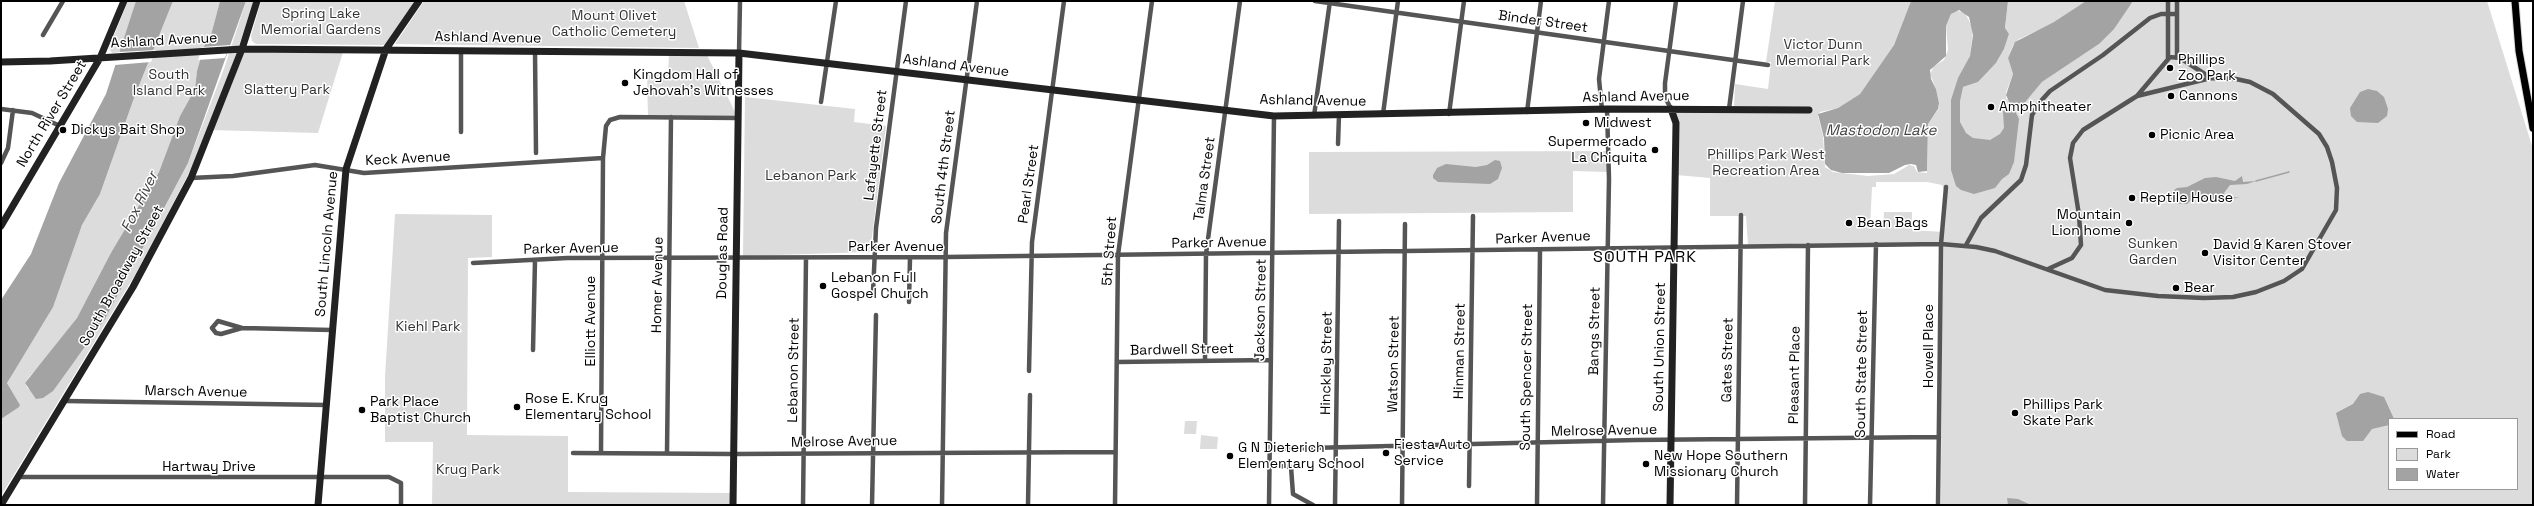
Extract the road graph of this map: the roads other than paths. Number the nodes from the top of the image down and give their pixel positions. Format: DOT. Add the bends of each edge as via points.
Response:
graph roads {
  1 [pos="62,1"];
  2 [pos="124,1"];
  3 [pos="257,1"];
  4 [pos="419,1"];
  5 [pos="740,1"];
  6 [pos="836,1"];
  7 [pos="906,1"];
  8 [pos="976,1"];
  9 [pos="1064,1"];
  10 [pos="1152,1"];
  11 [pos="1240,1"];
  12 [pos="1315,1"];
  13 [pos="1398,1"];
  14 [pos="1464,1"];
  15 [pos="1541,1"];
  16 [pos="1609,1"];
  17 [pos="1676,1"];
  18 [pos="1743,1"];
  19 [pos="2168,1"];
  20 [pos="2177,1"];
  21 [pos="2515,1"];
  22 [pos="1330,2"];
  23 [pos="1396,13"];
  24 [pos="2168,14"];
  25 [pos="2177,14"];
  26 [pos="1461,22"];
  27 [pos="1537,32"];
  28 [pos="43,35"];
  29 [pos="1604,41"];
  30 [pos="242,49"];
  31 [pos="386,49"];
  32 [pos="461,50"];
  33 [pos="1669,50"];
  34 [pos="535,51"];
  35 [pos="739,53"];
  36 [pos="2177,56"];
  37 [pos="100,58"];
  38 [pos="2168,58"];
  39 [pos="1735,60"];
  40 [pos="1,62"];
  41 [pos="827,63"];
  42 [pos="1768,65"];
  43 [pos="897,72"];
  44 [pos="2211,78"];
  45 [pos="966,81"];
  46 [pos="1052,91"];
  47 [pos="2137,96"];
  48 [pos="1137,100"];
  49 [pos="822,102"];
  50 [pos="1729,108"];
  51 [pos="1,109"];
  52 [pos="1671,109"];
  53 [pos="13,110"];
  54 [pos="1225,110"];
  55 [pos="1605,110"];
  56 [pos="1809,110"];
  57 [pos="1526,112"];
  58 [pos="2531,112"];
  59 [pos="1383,114"];
  60 [pos="1449,114"];
  61 [pos="1339,115"];
  62 [pos="1274,116"];
  63 [pos="1314,116"];
  64 [pos="672,117"];
  65 [pos="738,118"];
  66 [pos="60,126"];
  67 [pos="2533,128"];
  68 [pos="461,132"];
  69 [pos="1338,144"];
  70 [pos="536,153"];
  71 [pos="603,158"];
  72 [pos="1,163"];
  73 [pos="346,169"];
  74 [pos="191,178"];
  75 [pos="1946,187"];
  76 [pos="1741,214"];
  77 [pos="1473,216"];
  78 [pos="1339,221"];
  79 [pos="1405,224"];
  80 [pos="1,226"];
  81 [pos="1876,244"];
  82 [pos="1941,244"];
  83 [pos="1808,245"];
  84 [pos="1966,245"];
  85 [pos="1675,246"];
  86 [pos="1741,246"];
  87 [pos="1608,248"];
  88 [pos="1540,250"];
  89 [pos="1473,251"];
  90 [pos="1405,252"];
  91 [pos="1339,253"];
  92 [pos="1206,254"];
  93 [pos="1273,254"];
  94 [pos="1118,255"];
  95 [pos="1032,256"];
  96 [pos="946,257"];
  97 [pos="602,258"];
  98 [pos="669,258"];
  99 [pos="806,258"];
  100 [pos="874,258"];
  101 [pos="910,258"];
  102 [pos="736,259"];
  103 [pos="535,260"];
  104 [pos="473,263"];
  105 [pos="2048,269"];
  106 [pos="873,292"];
  107 [pos="909,302"];
  108 [pos="876,315"];
  109 [pos="242,328"];
  110 [pos="332,330"];
  111 [pos="533,350"];
  112 [pos="1271,360"];
  113 [pos="1205,361"];
  114 [pos="1117,362"];
  115 [pos="1029,371"];
  116 [pos="1030,395"];
  117 [pos="65,401"];
  118 [pos="327,405"];
  119 [pos="1939,437"];
  120 [pos="1871,438"];
  121 [pos="1738,440"];
  122 [pos="1805,440"];
  123 [pos="1671,441"];
  124 [pos="1604,442"];
  125 [pos="1537,443"];
  126 [pos="1469,444"];
  127 [pos="1403,446"];
  128 [pos="1337,447"];
  129 [pos="1270,449"];
  130 [pos="573,452"];
  131 [pos="602,452"];
  132 [pos="667,452"];
  133 [pos="1029,452"];
  134 [pos="1115,452"];
  135 [pos="873,453"];
  136 [pos="943,453"];
  137 [pos="733,454"];
  138 [pos="804,454"];
  139 [pos="1269,465"];
  140 [pos="19,477"];
  141 [pos="320,477"];
  142 [pos="1469,486"];
  143 [pos="1,505"];
  144 [pos="318,505"];
  145 [pos="402,505"];
  146 [pos="733,505"];
  147 [pos="803,505"];
  148 [pos="872,505"];
  149 [pos="942,505"];
  150 [pos="1028,505"];
  151 [pos="1114,505"];
  152 [pos="1269,505"];
  153 [pos="1313,505"];
  154 [pos="1335,505"];
  155 [pos="1402,505"];
  156 [pos="1536,505"];
  157 [pos="1603,505"];
  158 [pos="1670,505"];
  159 [pos="1737,505"];
  160 [pos="1804,505"];
  161 [pos="1870,505"];
  162 [pos="1938,505"];
  1 -- 28 [label="street"];
  2 -- 37 [label="street, North River Street"];
  3 -- 30 [label="street, South Broadway Street"];
  4 -- 31 [label="street, South Lincoln Avenue"];
  5 -- 35 [label="street, Douglas Road"];
  6 -- 41 [label="street"];
  7 -- 43 [label="street, Lafayette Street"];
  8 -- 45 [label="street, South 4th Street"];
  9 -- 46 [label="street, Pearl Street"];
  10 -- 48 [label="street, 5th Street"];
  11 -- 54 [label="street, Talma Street"];
  12 -- 22 [label="street, Binder Street"];
  13 -- 23 [label="street"];
  14 -- 26 [label="street"];
  15 -- 27 [label="street"];
  16 -- 29 [label="street, Bangs Street"];
  17 -- 33 [label="street, South Union Street"];
  18 -- 39 [label="street"];
  19 -- 24 [label="street"];
  20 -- 25 [label="street"];
  21 -- 58 [label="main road" via="2519,51"];
  22 -- 23 [label="street, Binder Street"];
  22 -- 63 [label="street"];
  23 -- 26 [label="street, Binder Street"];
  23 -- 59 [label="street"];
  24 -- 25 [label="street"];
  24 -- 38 [label="street"];
  24 -- 84 [label="street" via="2150,18 2103,55 2050,91 2040,102 2032,115 2026,166 2021,180 1982,218"];
  25 -- 36 [label="street"];
  26 -- 27 [label="street, Binder Street"];
  26 -- 60 [label="street"];
  27 -- 29 [label="street, Binder Street"];
  27 -- 57 [label="street"];
  29 -- 33 [label="street, Binder Street"];
  29 -- 55 [label="street, Bangs Street" via="1599,79"];
  30 -- 31 [label="street, Ashland Avenue"];
  30 -- 37 [label="street, Ashland Avenue"];
  30 -- 74 [label="street, South Broadway Street"];
  31 -- 32 [label="street, Ashland Avenue"];
  31 -- 73 [label="street, South Lincoln Avenue"];
  32 -- 34 [label="street, Ashland Avenue"];
  32 -- 68 [label="street"];
  33 -- 39 [label="street, Binder Street"];
  33 -- 52 [label="street, South Union Street" via="1665,97"];
  34 -- 35 [label="street, Ashland Avenue"];
  34 -- 70 [label="street"];
  35 -- 41 [label="street, Ashland Avenue"];
  35 -- 65 [label="street, Douglas Road"];
  36 -- 38 [label="street"];
  36 -- 44 [label="street"];
  37 -- 40 [label="street, Ashland Avenue"];
  37 -- 66 [label="street, North River Street"];
  38 -- 47 [label="street"];
  39 -- 42 [label="street, Binder Street"];
  39 -- 50 [label="street"];
  41 -- 43 [label="street, Ashland Avenue"];
  41 -- 49 [label="street"];
  43 -- 45 [label="street, Ashland Avenue"];
  43 -- 100 [label="street, Lafayette Street"];
  44 -- 47 [label="street"];
  44 -- 105 [label="street, Parker Avenue" via="2250,82 2273,94 2306,120 2327,147 2337,188 2336,213 2302,269 2267,289 2233,297 2204,298 2166,297 2105,290 2072,280"];
  45 -- 46 [label="street, Ashland Avenue"];
  45 -- 96 [label="street, South 4th Street" via="946,233"];
  46 -- 48 [label="street, Ashland Avenue"];
  46 -- 95 [label="street, Pearl Street"];
  47 -- 105 [label="street" via="2086,127 2073,143 2070,158 2080,215 2081,244 2072,258"];
  48 -- 54 [label="street, Ashland Avenue"];
  48 -- 94 [label="street, 5th Street"];
  50 -- 52 [label="street, Ashland Avenue"];
  50 -- 56 [label="street, Ashland Avenue" via="1741,112"];
  51 -- 53 [label="street"];
  52 -- 55 [label="street, Ashland Avenue"];
  52 -- 85 [label="street, South Union Street" via="1676,123"];
  53 -- 66 [label="street" via="38,114"];
  53 -- 72 [label="street" via="8,148"];
  54 -- 62 [label="street, Ashland Avenue"];
  54 -- 92 [label="street, Talma Street"];
  55 -- 57 [label="street, Ashland Avenue"];
  55 -- 87 [label="street, Bangs Street"];
  57 -- 60 [label="street, Ashland Avenue"];
  58 -- 67 [label="main road"];
  59 -- 60 [label="street, Ashland Avenue"];
  59 -- 61 [label="street, Ashland Avenue"];
  61 -- 63 [label="street, Ashland Avenue"];
  61 -- 69 [label="street"];
  62 -- 63 [label="street, Ashland Avenue"];
  62 -- 93 [label="street, Jackson Street"];
  64 -- 65 [label="street"];
  64 -- 71 [label="street, Elliott Avenue" via="620,117 610,120 604,129"];
  64 -- 98 [label="street, Homer Avenue"];
  65 -- 102 [label="street, Douglas Road"];
  66 -- 80 [label="street, North River Street"];
  71 -- 73 [label="street, Keck Avenue" via="364,173"];
  71 -- 97 [label="street, Elliott Avenue"];
  73 -- 74 [label="street, Keck Avenue" via="315,165 233,176"];
  73 -- 110 [label="street, South Lincoln Avenue"];
  74 -- 117 [label="street, South Broadway Street" via="133,287"];
  75 -- 82 [label="street, Howell Place"];
  76 -- 86 [label="street, Gates Street"];
  77 -- 89 [label="street, Hinman Street"];
  78 -- 91 [label="street, Hinckley Street"];
  79 -- 90 [label="street, Watson Street"];
  81 -- 82 [label="street, Parker Avenue"];
  81 -- 83 [label="street, Parker Avenue"];
  81 -- 120 [label="street, South State Street"];
  82 -- 84 [label="street, Parker Avenue"];
  82 -- 119 [label="street, Howell Place"];
  83 -- 86 [label="street, Parker Avenue"];
  83 -- 122 [label="street, Pleasant Place"];
  84 -- 105 [label="street, Parker Avenue" via="1995,251"];
  85 -- 86 [label="street, Parker Avenue"];
  85 -- 87 [label="street, Parker Avenue"];
  85 -- 123 [label="street, South Union Street"];
  86 -- 121 [label="street, Gates Street"];
  87 -- 88 [label="street, Parker Avenue"];
  87 -- 124 [label="street, Bangs Street"];
  88 -- 89 [label="street, Parker Avenue"];
  88 -- 125 [label="street, South Spencer Street"];
  89 -- 90 [label="street, Parker Avenue"];
  89 -- 126 [label="street, Hinman Street"];
  90 -- 91 [label="street, Parker Avenue"];
  90 -- 127 [label="street, Watson Street"];
  91 -- 93 [label="street, Parker Avenue"];
  91 -- 128 [label="street, Hinckley Street"];
  92 -- 93 [label="street, Parker Avenue"];
  92 -- 94 [label="street, Parker Avenue"];
  92 -- 113 [label="street, Talma Street"];
  93 -- 112 [label="street, Jackson Street"];
  94 -- 95 [label="street, Parker Avenue"];
  94 -- 114 [label="street, 5th Street"];
  95 -- 96 [label="street, Parker Avenue"];
  95 -- 115 [label="street, Pearl Street"];
  96 -- 101 [label="street, Parker Avenue"];
  96 -- 136 [label="street, South 4th Street"];
  97 -- 98 [label="street, Parker Avenue"];
  97 -- 103 [label="street, Parker Avenue"];
  97 -- 131 [label="street, Elliott Avenue"];
  98 -- 102 [label="street, Parker Avenue"];
  98 -- 132 [label="street, Homer Avenue"];
  99 -- 100 [label="street, Parker Avenue"];
  99 -- 102 [label="street, Parker Avenue"];
  99 -- 138 [label="street, Lebanon Street"];
  100 -- 101 [label="street, Parker Avenue"];
  100 -- 106 [label="street, Lafayette Street"];
  101 -- 107 [label="street"];
  102 -- 137 [label="street, Douglas Road"];
  103 -- 104 [label="street, Parker Avenue"];
  103 -- 111 [label="street"];
  108 -- 135 [label="street"];
  109 -- 109 [label="street" via="221,321 216,322 212,328 221,334"];
  109 -- 110 [label="street"];
  110 -- 118 [label="street, South Lincoln Avenue"];
  112 -- 113 [label="street, Bardwell Street"];
  112 -- 129 [label="street, Jackson Street"];
  113 -- 114 [label="street, Bardwell Street"];
  114 -- 134 [label="street, 5th Street"];
  116 -- 133 [label="street"];
  117 -- 118 [label="street, Marsch Avenue"];
  117 -- 140 [label="street, South Broadway Street"];
  118 -- 141 [label="street, South Lincoln Avenue"];
  119 -- 120 [label="street, Melrose Avenue"];
  119 -- 162 [label="street, Howell Place"];
  120 -- 122 [label="street, Melrose Avenue"];
  120 -- 161 [label="street, South State Street"];
  121 -- 122 [label="street, Melrose Avenue"];
  121 -- 123 [label="street, Melrose Avenue"];
  121 -- 159 [label="street, Gates Street"];
  122 -- 160 [label="street, Pleasant Place"];
  123 -- 124 [label="street, Melrose Avenue"];
  123 -- 158 [label="street, South Union Street"];
  124 -- 125 [label="street, Melrose Avenue"];
  124 -- 157 [label="street, Bangs Street"];
  125 -- 126 [label="street, Melrose Avenue"];
  125 -- 156 [label="street, South Spencer Street"];
  126 -- 127 [label="street, Melrose Avenue"];
  126 -- 142 [label="street, Hinman Street"];
  127 -- 128 [label="street, Melrose Avenue"];
  127 -- 155 [label="street, Watson Street"];
  128 -- 129 [label="street, Melrose Avenue"];
  128 -- 154 [label="street, Hinckley Street"];
  129 -- 139 [label="street, Jackson Street"];
  130 -- 131 [label="street, Melrose Avenue"];
  131 -- 132 [label="street, Melrose Avenue"];
  132 -- 137 [label="street, Melrose Avenue"];
  133 -- 134 [label="street, Melrose Avenue"];
  133 -- 136 [label="street, Melrose Avenue"];
  133 -- 150 [label="street"];
  134 -- 151 [label="street, 5th Street"];
  135 -- 136 [label="street, Melrose Avenue"];
  135 -- 138 [label="street, Melrose Avenue"];
  135 -- 148 [label="street"];
  136 -- 149 [label="street, South 4th Street"];
  137 -- 138 [label="street, Melrose Avenue"];
  137 -- 146 [label="street, Douglas Road"];
  138 -- 147 [label="street, Lebanon Street"];
  139 -- 152 [label="street, Jackson Street"];
  139 -- 153 [label="street" via="1291,467 1293,494"];
  140 -- 141 [label="street, Hartway Drive"];
  140 -- 143 [label="street, South Broadway Street"];
  141 -- 144 [label="street, South Lincoln Avenue"];
  141 -- 145 [label="street, Hartway Drive" via="389,477 398,480 402,489"];
}
